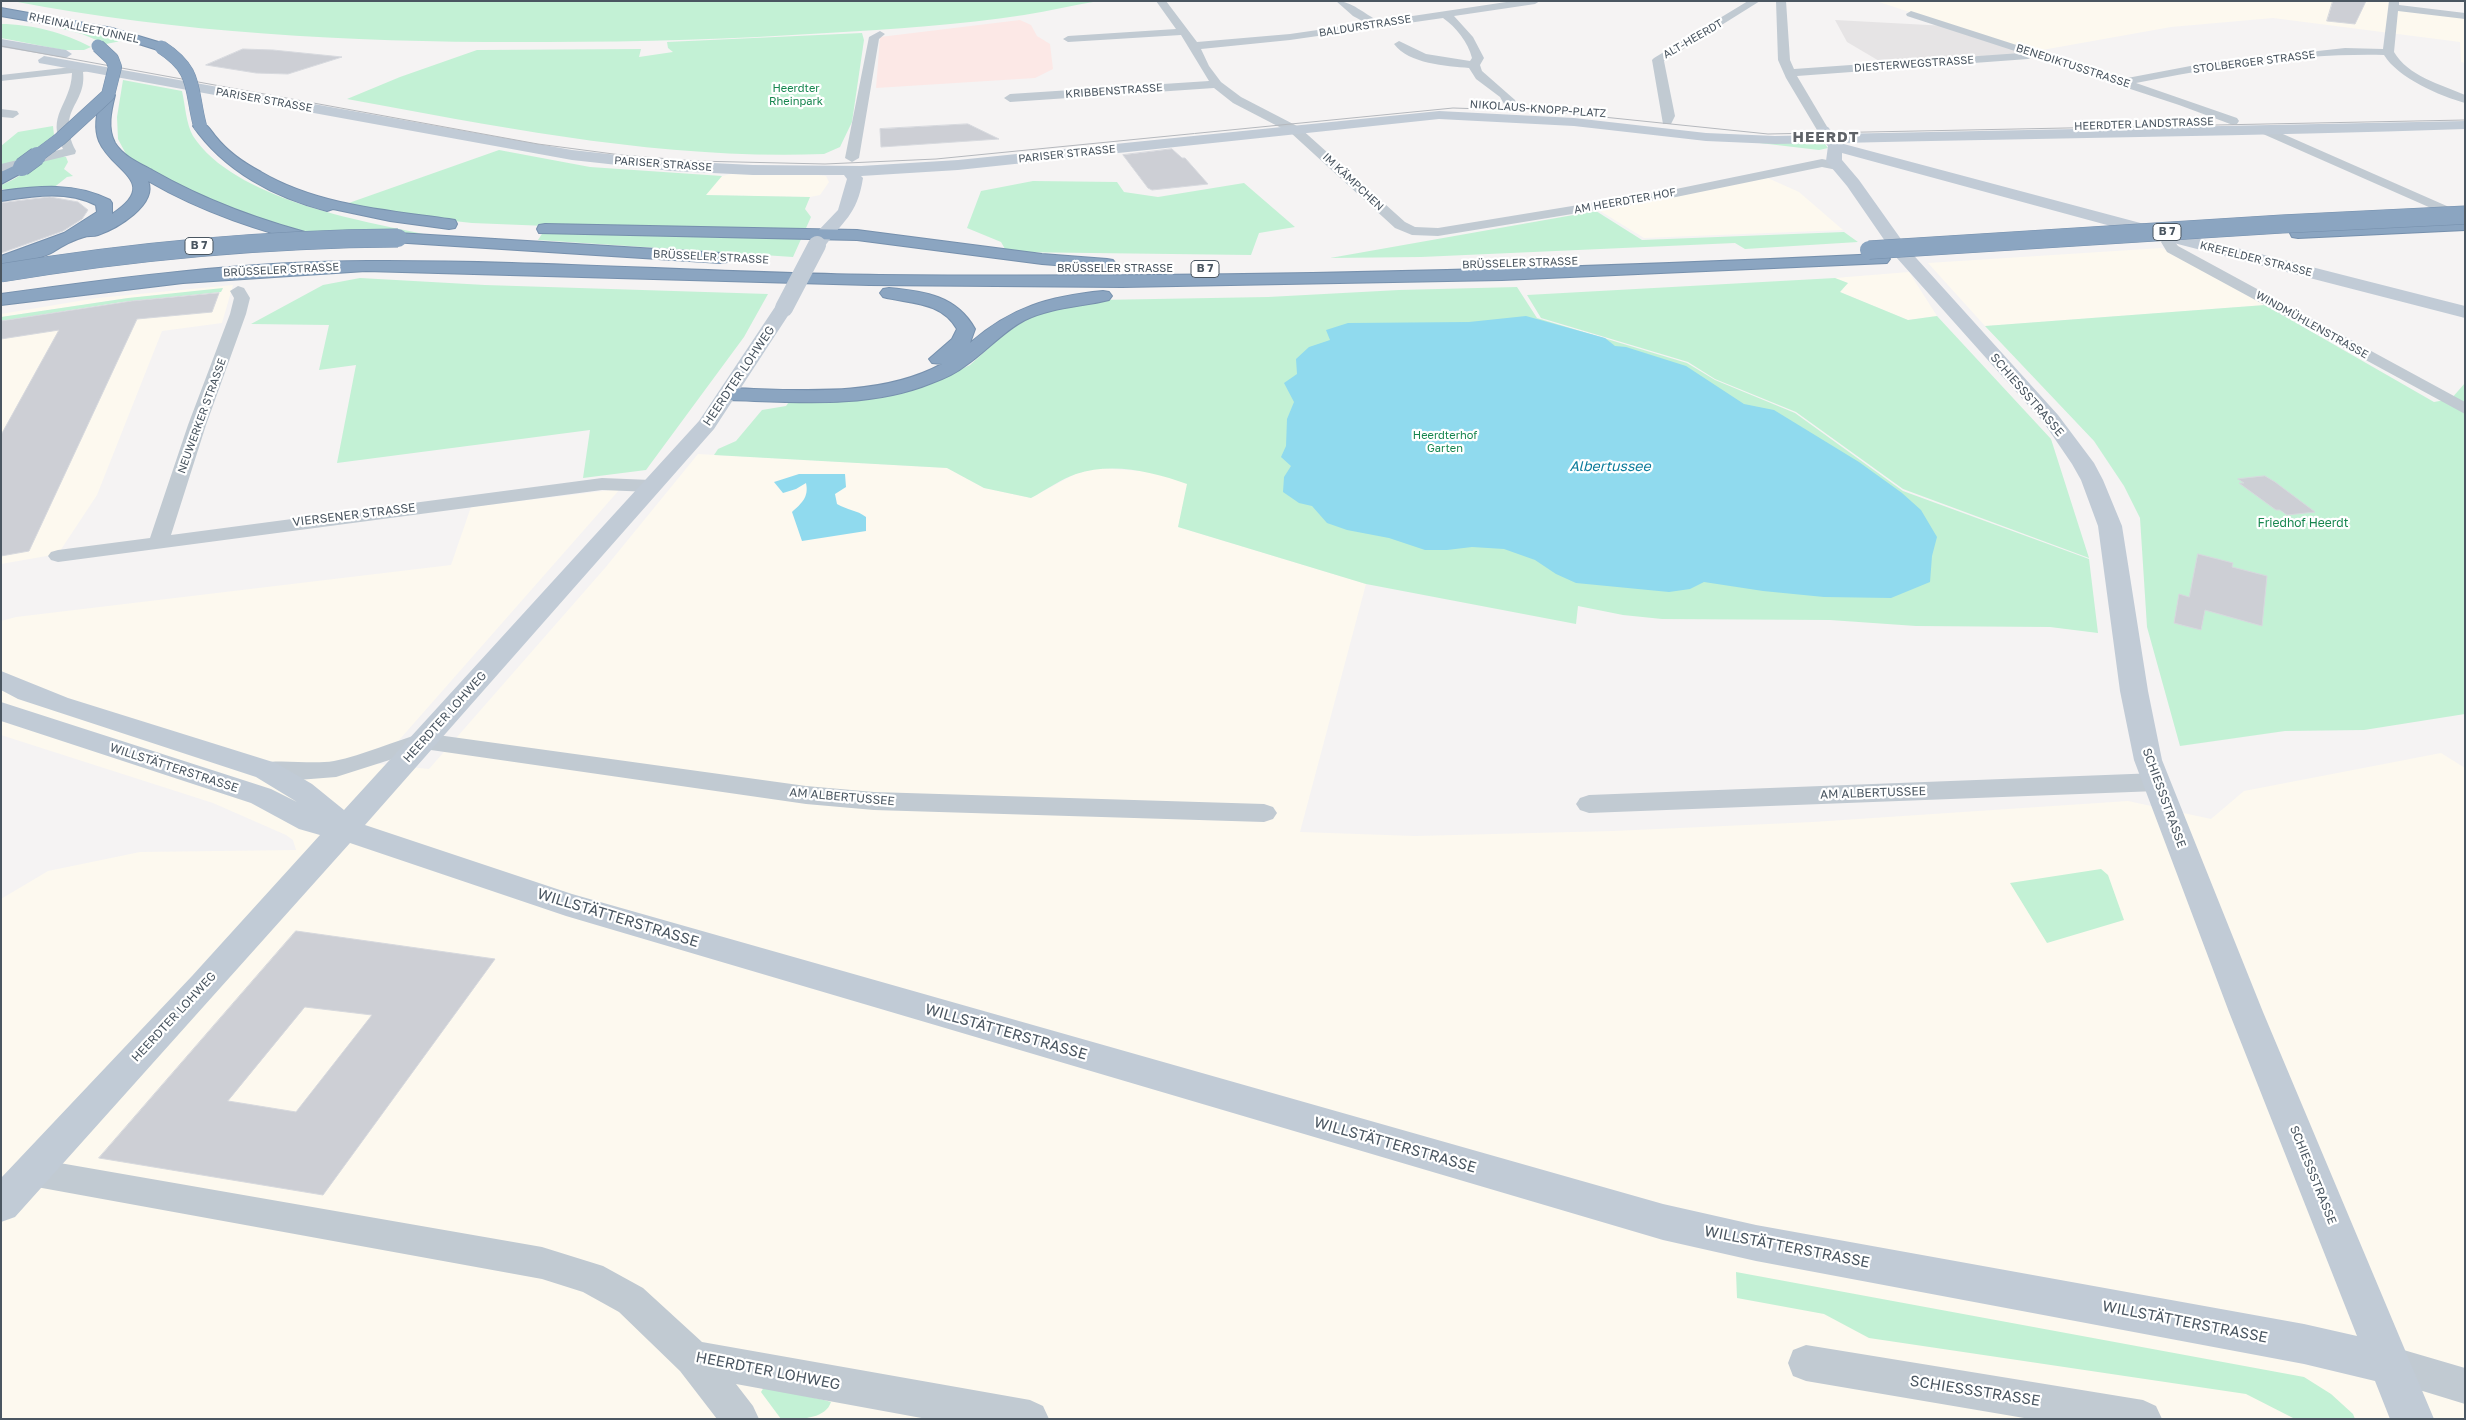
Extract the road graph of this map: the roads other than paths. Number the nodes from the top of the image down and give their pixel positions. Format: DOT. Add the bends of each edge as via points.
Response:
graph roads {
  1 [pos="1161,1"];
  2 [pos="1341,1"];
  3 [pos="1535,1"];
  4 [pos="1755,1"];
  5 [pos="1781,1"];
  6 [pos="2393,4"];
  7 [pos="1,6"];
  8 [pos="1,12"];
  9 [pos="1444,14"];
  10 [pos="1912,14"];
  11 [pos="2465,16"];
  12 [pos="1,19"];
  13 [pos="1377,24"];
  14 [pos="1184,32"];
  15 [pos="880,34"];
  16 [pos="1068,39"];
  17 [pos="1,43"];
  18 [pos="1398,44"];
  19 [pos="158,46"];
  20 [pos="1194,46"];
  21 [pos="1,50"];
  22 [pos="2388,52"];
  23 [pos="2039,55"];
  24 [pos="44,60"];
  25 [pos="1474,65"];
  26 [pos="72,69"];
  27 [pos="167,73"];
  28 [pos="1790,73"];
  29 [pos="1,78"];
  30 [pos="147,78"];
  31 [pos="207,80"];
  32 [pos="2120,82"];
  33 [pos="1217,84"];
  34 [pos="108,95"];
  35 [pos="1010,98"];
  36 [pos="2465,99"];
  37 [pos="1511,106"];
  38 [pos="2465,118"];
  39 [pos="1278,121"];
  40 [pos="1667,121"];
  41 [pos="2465,125"];
  42 [pos="200,126"];
  43 [pos="2232,126"];
  44 [pos="2265,126"];
  45 [pos="1296,130"];
  46 [pos="1740,130"];
  47 [pos="1243,135"];
  48 [pos="1706,137"];
  49 [pos="109,144"];
  50 [pos="1800,151"];
  51 [pos="1828,152"];
  52 [pos="1859,154"];
  53 [pos="123,161"];
  54 [pos="850,164"];
  55 [pos="1903,166"];
  56 [pos="1,168"];
  57 [pos="1,179"];
  58 [pos="835,186"];
  59 [pos="1,196"];
  60 [pos="310,200"];
  61 [pos="823,212"];
  62 [pos="2465,215"];
  63 [pos="2465,219"];
  64 [pos="461,224"];
  65 [pos="2465,225"];
  66 [pos="527,228"];
  67 [pos="1412,231"];
  68 [pos="2172,237"];
  69 [pos="819,240"];
  70 [pos="542,246"];
  71 [pos="30,253"];
  72 [pos="1875,255"];
  73 [pos="742,259"];
  74 [pos="1,261"];
  75 [pos="790,261"];
  76 [pos="284,268"];
  77 [pos="1213,269"];
  78 [pos="563,270"];
  79 [pos="1,273"];
  80 [pos="1526,275"];
  81 [pos="410,276"];
  82 [pos="238,291"];
  83 [pos="878,291"];
  84 [pos="1161,291"];
  85 [pos="1,300"];
  86 [pos="1,310"];
  87 [pos="2465,312"];
  88 [pos="732,389"];
  89 [pos="2465,409"];
  90 [pos="651,486"];
  91 [pos="158,541"];
  92 [pos="58,556"];
  93 [pos="1,678"];
  94 [pos="1,711"];
  95 [pos="423,741"];
  96 [pos="266,770"];
  97 [pos="2157,782"];
  98 [pos="1589,804"];
  99 [pos="1264,813"];
  100 [pos="345,829"];
  101 [pos="32,1172"];
  102 [pos="1,1205"];
  103 [pos="693,1358"];
  104 [pos="1806,1363"];
  105 [pos="2390,1364"];
  106 [pos="2465,1386"];
  107 [pos="740,1419"];
  108 [pos="1030,1419"];
  109 [pos="2143,1419"];
  110 [pos="2412,1419"];
  1 -- 14 [label="street"];
  2 -- 13 [label="street"];
  3 -- 9 [label="street, BALDURSTRASSE"];
  4 -- 40 [label="street, ALT-HEERDT" via="1658,60 1669,116"];
  5 -- 28 [label="street" via="1784,60"];
  6 -- 11 [label="street"];
  6 -- 22 [label="street"];
  7 -- 19 [label="highway" via="126,31 145,36"];
  8 -- 19 [label="highway, RHEINALLEETUNNEL" via="112,32"];
  9 -- 13 [label="street, BALDURSTRASSE"];
  9 -- 25 [label="street" via="1453,18 1475,49 1478,58"];
  10 -- 23 [label="street, BENEDIKTUSSTRASSE"];
  12 -- 34 [label="highway, RHEINALLEETUNNEL, bridge" via="66,33 98,46 112,59 115,67"];
  13 -- 20 [label="street, BALDURSTRASSE" via="1290,37"];
  14 -- 16 [label="street"];
  14 -- 20 [label="street"];
  15 -- 54 [label="street" via="874,37"];
  17 -- 31 [label="main road, PARISER STRASSE"];
  18 -- 25 [label="street" via="1408,52"];
  19 -- 42 [label="highway, RHEINALLEETUNNEL, bridge" via="183,63 190,74"];
  20 -- 33 [label="street"];
  21 -- 24 [label="main road, PARISER STRASSE"];
  22 -- 32 [label="street, STOLBERGER STRASSE" via="2345,51 2200,68"];
  22 -- 36 [label="street" via="2400,69"];
  23 -- 28 [label="street, DIESTERWEGSTRASSE"];
  23 -- 32 [label="street, BENEDIKTUSSTRASSE"];
  24 -- 26 [label="main road, PARISER STRASSE"];
  24 -- 26 [label="main road, PARISER STRASSE"];
  25 -- 37 [label="street" via="1479,75 1509,99"];
  26 -- 27 [label="main road, PARISER STRASSE" via="111,66"];
  26 -- 29 [label="street"];
  26 -- 30 [label="main road, PARISER STRASSE"];
  26 -- 56 [label="street" via="76,86 62,120 62,132 70,151"];
  27 -- 30 [label="main road" via="152,74"];
  27 -- 31 [label="main road, PARISER STRASSE"];
  28 -- 51 [label="street"];
  30 -- 54 [label="main road, PARISER STRASSE" via="591,158 697,167"];
  31 -- 54 [label="main road, PARISER STRASSE" via="522,138 619,152"];
  32 -- 43 [label="street, BENEDIKTUSSTRASSE" via="2183,102"];
  33 -- 35 [label="street, KRIBBENSTRASSE"];
  33 -- 39 [label="street" via="1238,100"];
  34 -- 49 [label="highway, RHEINALLEETUNNEL" via="103,122"];
  34 -- 57 [label="highway, bridge" via="60,139"];
  37 -- 39 [label="main road, NIKOLAUS-KNOPP-PLATZ" via="1440,104"];
  37 -- 40 [label="main road, NIKOLAUS-KNOPP-PLATZ"];
  38 -- 44 [label="main road, HEERDTER LANDSTRASSE"];
  39 -- 45 [label="street"];
  39 -- 47 [label="street, PARISER STRASSE" via="1276,128"];
  39 -- 54 [label="main road, PARISER STRASSE"];
  40 -- 46 [label="main road, NIKOLAUS-KNOPP-PLATZ"];
  41 -- 44 [label="main road, HEERDTER LANDSTRASSE"];
  42 -- 60 [label="highway, BRÜSSELER STRASSE" via="210,142 228,158 277,187"];
  43 -- 44 [label="main road, HEERDTER LANDSTRASSE"];
  43 -- 51 [label="main road, HEERDTER LANDSTRASSE"];
  44 -- 63 [label="street"];
  45 -- 47 [label="main road, PARISER STRASSE"];
  45 -- 48 [label="main road, NIKOLAUS-KNOPP-PLATZ" via="1451,115 1574,122"];
  45 -- 67 [label="street, IM KÄMPCHEN" via="1400,225"];
  46 -- 48 [label="main road" via="1694,130"];
  46 -- 51 [label="main road, NIKOLAUS-KNOPP-PLATZ" via="1799,131"];
  47 -- 54 [label="main road, PARISER STRASSE" via="993,162"];
  48 -- 50 [label="main road, NIKOLAUS-KNOPP-PLATZ"];
  48 -- 51 [label="main road, NIKOLAUS-KNOPP-PLATZ" via="1756,140"];
  49 -- 53 [label="highway, BRÜSSELER STRASSE"];
  50 -- 51 [label="main road, SCHIESSSTRASSE"];
  50 -- 51 [label="main road, NIKOLAUS-KNOPP-PLATZ"];
  51 -- 52 [label="main road, NIKOLAUS-KNOPP-PLATZ"];
  51 -- 55 [label="main road, KREFELDER STRASSE"];
  51 -- 67 [label="street, AM HEERDTER HOF" via="1605,205 1438,232"];
  51 -- 97 [label="main road, SCHIESSSTRASSE" via="1902,253 2051,419 2084,463 2110,526 2134,691 2148,760"];
  52 -- 55 [label="main road, KREFELDER STRASSE"];
  53 -- 71 [label="highway" via="143,188 132,207 94,231"];
  53 -- 78 [label="highway, BRÜSSELER STRASSE" via="193,198 296,236 387,254"];
  54 -- 58 [label="main road"];
  54 -- 69 [label="main road, HEERDTER LOHWEG" via="855,178 847,206 841,218"];
  55 -- 68 [label="main road, KREFELDER STRASSE"];
  59 -- 71 [label="highway" via="72,192 93,196 104,203 105,213 94,224"];
  60 -- 64 [label="highway" via="390,216"];
  60 -- 70 [label="highway, BRÜSSELER STRASSE" via="338,210 422,229"];
  61 -- 69 [label="main road, HEERDTER LOHWEG"];
  62 -- 72 [label="highway, B 7, bridge" via="2282,224"];
  65 -- 72 [label="highway, B 7"];
  66 -- 69 [label="highway"];
  68 -- 87 [label="main road, KREFELDER STRASSE"];
  68 -- 89 [label="street, WINDMÜHLENSTRASSE" via="2168,242 2172,249"];
  69 -- 77 [label="highway" via="948,246 1042,259"];
  69 -- 88 [label="main road, HEERDTER LOHWEG, bridge" via="784,308"];
  70 -- 73 [label="highway, BRÜSSELER STRASSE / B 7"];
  70 -- 79 [label="highway, BRÜSSELER STRASSE / B 7, bridge" via="398,238 305,238 213,244"];
  71 -- 74 [label="highway"];
  72 -- 77 [label="highway, BRÜSSELER STRASSE / B 7"];
  72 -- 80 [label="highway, BRÜSSELER STRASSE / B 7"];
  75 -- 77 [label="highway, BRÜSSELER STRASSE / B 7" via="976,268"];
  76 -- 78 [label="highway, BRÜSSELER STRASSE / B 7" via="366,266"];
  76 -- 81 [label="highway"];
  76 -- 85 [label="highway, BRÜSSELER STRASSE / B 7" via="123,283"];
  78 -- 80 [label="highway, BRÜSSELER STRASSE / B 7" via="770,278 979,281 1320,280"];
  80 -- 84 [label="highway" via="1306,289"];
  81 -- 83 [label="highway" via="649,287"];
  81 -- 86 [label="highway" via="257,280 112,294"];
  82 -- 91 [label="street, NEUWERKER STRASSE" via="242,298 238,314"];
  83 -- 84 [label="highway"];
  83 -- 88 [label="highway" via="946,306 962,318 966,329 961,342 947,355 918,370 893,377 829,386"];
  84 -- 88 [label="highway" via="1071,299 1036,308 1011,320 969,356 944,371 910,384 824,396"];
  88 -- 90 [label="main road, HEERDTER LOHWEG" via="707,425"];
  90 -- 91 [label="street, VIERSENER STRASSE" via="602,484"];
  90 -- 95 [label="main road, HEERDTER LOHWEG"];
  91 -- 92 [label="street, VIERSENER STRASSE"];
  93 -- 96 [label="main road, WILLSTÄTTERSTRASSE" via="58,704"];
  94 -- 100 [label="main road, WILLSTÄTTERSTRASSE" via="261,796 310,822"];
  95 -- 96 [label="street, WILLSTÄTTERSTRASSE" via="336,769"];
  95 -- 99 [label="street, AM ALBERTUSSEE" via="814,796"];
  95 -- 100 [label="main road, HEERDTER LOHWEG"];
  96 -- 100 [label="main road, WILLSTÄTTERSTRASSE" via="302,791"];
  97 -- 98 [label="street, AM ALBERTUSSEE"];
  97 -- 105 [label="main road, SCHIESSSTRASSE" via="2246,1012"];
  100 -- 101 [label="main road, HEERDTER LOHWEG"];
  100 -- 105 [label="main road, WILLSTÄTTERSTRASSE" via="566,904 1663,1222 1756,1243 2304,1344"];
  101 -- 102 [label="main road, HEERDTER LOHWEG"];
  101 -- 103 [label="street, HEERDTER LOHWEG" via="542,1263 591,1278 631,1300"];
  103 -- 107 [label="street"];
  103 -- 108 [label="street, HEERDTER LOHWEG"];
  104 -- 109 [label="street, SCHIESSSTRASSE"];
  105 -- 106 [label="street, WILLSTÄTTERSTRASSE"];
  105 -- 110 [label="main road, SCHIESSSTRASSE"];
}
